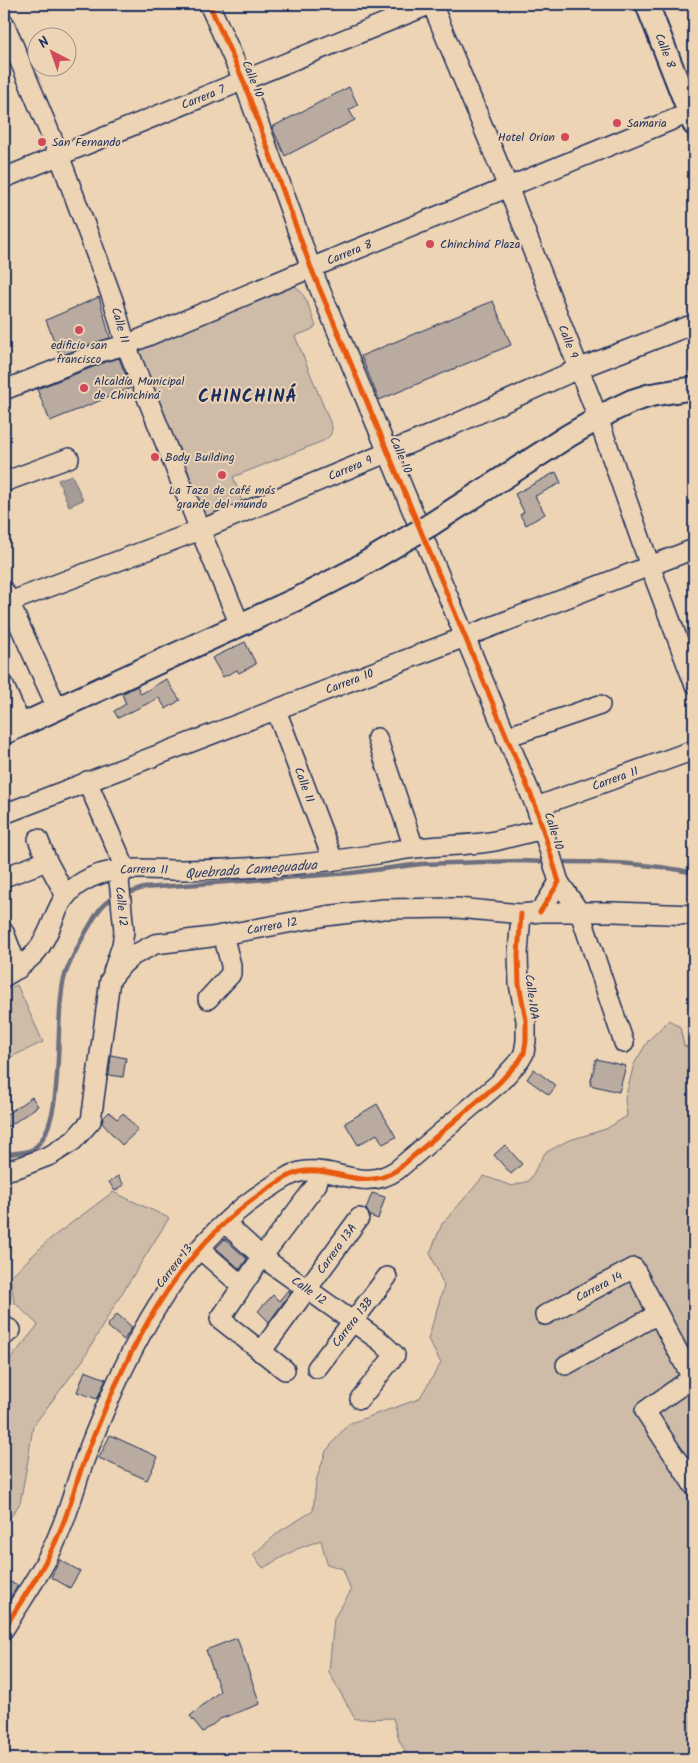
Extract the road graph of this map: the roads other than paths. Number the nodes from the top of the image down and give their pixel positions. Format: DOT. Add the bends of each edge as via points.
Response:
graph roads {
  1 [pos="209,4"];
  2 [pos="432,4"];
  3 [pos="647,4"];
  4 [pos="4,23"];
  5 [pos="244,80"];
  6 [pos="693,116"];
  7 [pos="59,156"];
  8 [pos="4,178"];
  9 [pos="508,187"];
  10 [pos="311,268"];
  11 [pos="694,324"];
  12 [pos="126,346"];
  13 [pos="578,369"];
  14 [pos="694,388"];
  15 [pos="4,390"];
  16 [pos="598,418"];
  17 [pos="389,452"];
  18 [pos="69,458"];
  19 [pos="4,482"];
  20 [pos="200,530"];
  21 [pos="694,549"];
  22 [pos="650,566"];
  23 [pos="5,598"];
  24 [pos="240,625"];
  25 [pos="466,638"];
  26 [pos="689,652"];
  27 [pos="694,682"];
  28 [pos="4,686"];
  29 [pos="600,705"];
  30 [pos="57,708"];
  31 [pos="276,710"];
  32 [pos="12,729"];
  33 [pos="506,737"];
  34 [pos="377,738"];
  35 [pos="694,750"];
  36 [pos="87,781"];
  37 [pos="536,807"];
  38 [pos="4,814"];
  39 [pos="542,829"];
  40 [pos="38,839"];
  41 [pos="414,848"];
  42 [pos="333,860"];
  43 [pos="47,861"];
  44 [pos="122,874"];
  45 [pos="558,876"];
  46 [pos="4,877"];
  47 [pos="66,896"];
  48 [pos="540,912"];
  49 [pos="580,913"];
  50 [pos="521,914"];
  51 [pos="694,915"];
  52 [pos="4,932"];
  53 [pos="223,935"];
  54 [pos="11,973"];
  55 [pos="110,980"];
  56 [pos="208,999"];
  57 [pos="624,1044"];
  58 [pos="524,1053"];
  59 [pos="4,1171"];
  60 [pos="317,1184"];
  61 [pos="358,1218"];
  62 [pos="226,1223"];
  63 [pos="200,1249"];
  64 [pos="262,1257"];
  65 [pos="387,1277"];
  66 [pos="242,1286"];
  67 [pos="308,1289"];
  68 [pos="658,1314"];
  69 [pos="545,1316"];
  70 [pos="353,1322"];
  71 [pos="4,1326"];
  72 [pos="4,1336"];
  73 [pos="261,1352"];
  74 [pos="566,1365"];
  75 [pos="317,1368"];
  76 [pos="285,1370"];
  77 [pos="693,1379"];
  78 [pos="360,1399"];
  79 [pos="694,1486"];
  80 [pos="4,1630"];
  1 -- 5 [label="street, Calle 10"];
  2 -- 5 [label="street, Carrera 7"];
  2 -- 9 [label="street, Calle 9"];
  3 -- 6 [label="main road, Calle 8"];
  4 -- 7 [label="street, Calle 11"];
  5 -- 7 [label="street, Carrera 7"];
  5 -- 10 [label="street, Calle 10"];
  6 -- 9 [label="street, Carrera 8"];
  7 -- 8 [label="street, Carrera 7"];
  7 -- 12 [label="street, Calle 11" via="113,300"];
  9 -- 10 [label="street, Carrera 8"];
  9 -- 13 [label="street, Calle 9"];
  10 -- 12 [label="street, Carrera 8"];
  10 -- 17 [label="street, Calle 10"];
  11 -- 13 [label="street, Carrera 9"];
  12 -- 15 [label="street, Carrera 8" via="103,351"];
  12 -- 20 [label="street, Calle 11"];
  13 -- 16 [label="street, Calle 9"];
  13 -- 17 [label="street, Carrera 9"];
  14 -- 16 [label="main road" via="672,390 632,401"];
  16 -- 22 [label="street, Calle 9"];
  16 -- 24 [label="main road" via="352,571"];
  17 -- 20 [label="street, Carrera 9"];
  17 -- 25 [label="street, Calle 10"];
  18 -- 19 [label="street"];
  20 -- 23 [label="street, Carrera 9"];
  20 -- 24 [label="street, Calle 11"];
  21 -- 22 [label="street, Carrera 10"];
  22 -- 25 [label="street, Carrera 10"];
  22 -- 26 [label="street, Calle 9"];
  23 -- 30 [label="street"];
  24 -- 30 [label="main road"];
  25 -- 31 [label="street, Carrera 10"];
  25 -- 33 [label="street, Calle 10"];
  26 -- 27 [label="street, Calle 9"];
  28 -- 32 [label="street"];
  29 -- 33 [label="street"];
  30 -- 32 [label="main road"];
  31 -- 36 [label="street, Carrera 10"];
  31 -- 42 [label="street, Calle 11"];
  33 -- 37 [label="street, Calle 10"];
  34 -- 41 [label="street"];
  35 -- 37 [label="street, Carrera 11"];
  36 -- 38 [label="street, Carrera 10"];
  36 -- 44 [label="street, Calle 12"];
  37 -- 39 [label="street, Calle 10"];
  39 -- 41 [label="street, Carrera 11" via="494,841"];
  39 -- 45 [label="street, Calle 10"];
  40 -- 43 [label="street"];
  41 -- 42 [label="street, Carrera 11"];
  42 -- 44 [label="street, Carrera 11"];
  43 -- 46 [label="street"];
  43 -- 47 [label="street"];
  44 -- 47 [label="street, Carrera 11" via="100,874 84,881"];
  44 -- 55 [label="street, Calle 12" via="120,902 124,931"];
  45 -- 48 [label="street"];
  45 -- 49 [label="street, Calle 10"];
  47 -- 54 [label="street, Carrera 11" via="36,952"];
  48 -- 49 [label="street, Carrera 12"];
  48 -- 50 [label="street, Carrera 12"];
  49 -- 51 [label="street, Carrera 12"];
  49 -- 57 [label="street, Calle 10"];
  50 -- 53 [label="street, Carrera 12" via="457,908 383,909"];
  50 -- 58 [label="street, Calle 10A" via="518,954 519,984 526,1020"];
  52 -- 54 [label="street"];
  53 -- 55 [label="street, Carrera 12" via="155,944 128,959"];
  53 -- 56 [label="street" via="231,974"];
  55 -- 59 [label="street" via="91,1121 73,1141 51,1155"];
  58 -- 62 [label="street, Carrera 13" via="499,1083 386,1177 361,1180 306,1171 295,1174 259,1195"];
  60 -- 64 [label="street"];
  61 -- 67 [label="street, Carrera 13A"];
  62 -- 63 [label="street, Carrera 13"];
  62 -- 64 [label="street, Calle 12"];
  63 -- 66 [label="street"];
  63 -- 80 [label="street, Carrera 13" via="152,1313 110,1399 48,1558"];
  64 -- 66 [label="street"];
  64 -- 67 [label="street, Calle 12"];
  65 -- 70 [label="street, Carrera 13B"];
  66 -- 73 [label="street" via="220,1319"];
  67 -- 70 [label="street, Calle 12"];
  67 -- 73 [label="street, Carrera 13A"];
  68 -- 69 [label="street, Carrera 14" via="634,1268"];
  68 -- 74 [label="street"];
  68 -- 77 [label="street, Carrera 14"];
  70 -- 75 [label="street, Carrera 13B"];
  70 -- 78 [label="street, Calle 12" via="395,1355"];
  71 -- 72 [label="street" via="11,1330"];
  73 -- 76 [label="street"];
  77 -- 79 [label="street, Carrera 14" via="645,1411"];
}
